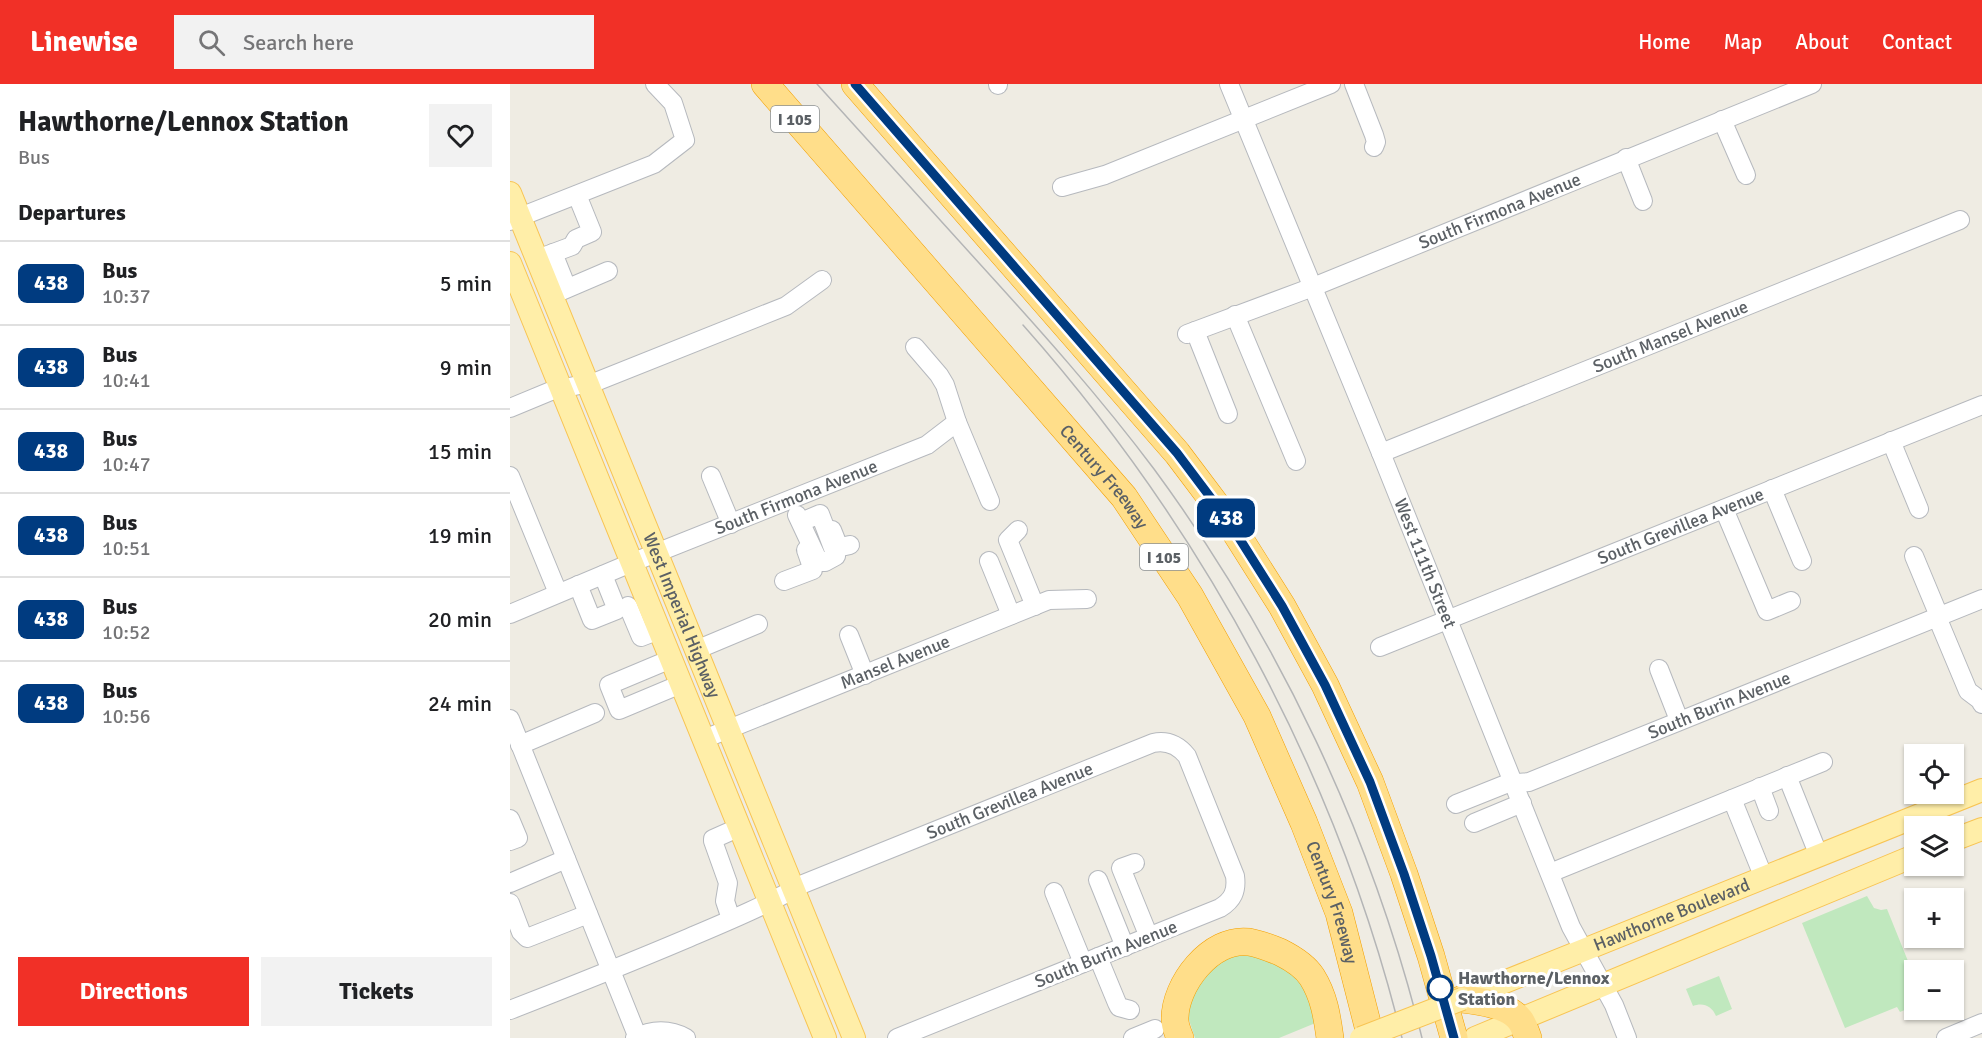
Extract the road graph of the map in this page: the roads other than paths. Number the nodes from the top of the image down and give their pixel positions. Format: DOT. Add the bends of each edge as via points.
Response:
graph roads {
  1 [pos="655,84"];
  2 [pos="765,84"];
  3 [pos="855,84"];
  4 [pos="1229,84"];
  5 [pos="1331,84"];
  6 [pos="1354,84"];
  7 [pos="1812,84"];
  8 [pos="1244,119"];
  9 [pos="1722,120"];
  10 [pos="1374,147"];
  11 [pos="1626,158"];
  12 [pos="1746,175"];
  13 [pos="1062,187"];
  14 [pos="510,193"];
  15 [pos="577,195"];
  16 [pos="1643,201"];
  17 [pos="515,220"];
  18 [pos="1960,220"];
  19 [pos="545,256"];
  20 [pos="510,264"];
  21 [pos="608,271"];
  22 [pos="822,279"];
  23 [pos="1313,287"];
  24 [pos="560,291"];
  25 [pos="1235,315"];
  26 [pos="915,347"];
  27 [pos="589,384"];
  28 [pos="562,390"];
  29 [pos="1982,405"];
  30 [pos="510,408"];
  31 [pos="1228,414"];
  32 [pos="957,422"];
  33 [pos="1891,441"];
  34 [pos="1382,453"];
  35 [pos="1296,461"];
  36 [pos="510,476"];
  37 [pos="711,476"];
  38 [pos="817,489"];
  39 [pos="1772,489"];
  40 [pos="1920,500"];
  41 [pos="990,501"];
  42 [pos="515,505"];
  43 [pos="1724,509"];
  44 [pos="796,512"];
  45 [pos="731,524"];
  46 [pos="1018,530"];
  47 [pos="850,545"];
  48 [pos="656,553"];
  49 [pos="1914,556"];
  50 [pos="989,561"];
  51 [pos="1802,561"];
  52 [pos="631,563"];
  53 [pos="603,575"];
  54 [pos="784,581"];
  55 [pos="578,585"];
  56 [pos="558,593"];
  57 [pos="1087,599"];
  58 [pos="1982,599"];
  59 [pos="1791,601"];
  60 [pos="630,605"];
  61 [pos="1035,606"];
  62 [pos="510,614"];
  63 [pos="1011,615"];
  64 [pos="1938,616"];
  65 [pos="1448,620"];
  66 [pos="758,624"];
  67 [pos="849,635"];
  68 [pos="1380,647"];
  69 [pos="696,650"];
  70 [pos="671,659"];
  71 [pos="1659,669"];
  72 [pos="865,675"];
  73 [pos="681,684"];
  74 [pos="1981,702"];
  75 [pos="595,713"];
  76 [pos="510,719"];
  77 [pos="1679,720"];
  78 [pos="729,730"];
  79 [pos="704,738"];
  80 [pos="518,752"];
  81 [pos="1823,762"];
  82 [pos="1787,776"];
  83 [pos="1515,783"];
  84 [pos="1760,787"];
  85 [pos="1982,790"];
  86 [pos="1732,799"];
  87 [pos="1522,803"];
  88 [pos="1456,804"];
  89 [pos="1769,811"];
  90 [pos="1211,816"];
  91 [pos="510,819"];
  92 [pos="1481,820"];
  93 [pos="740,827"];
  94 [pos="1982,828"];
  95 [pos="1964,835"];
  96 [pos="510,841"];
  97 [pos="1819,856"];
  98 [pos="566,859"];
  99 [pos="1904,860"];
  100 [pos="1135,863"];
  101 [pos="1550,873"];
  102 [pos="1764,878"];
  103 [pos="1098,880"];
  104 [pos="510,882"];
  105 [pos="794,889"];
  106 [pos="1054,892"];
  107 [pos="771,902"];
  108 [pos="510,903"];
  109 [pos="588,914"];
  110 [pos="731,920"];
  111 [pos="1149,937"];
  112 [pos="1125,946"];
  113 [pos="1583,951"];
  114 [pos="1090,960"];
  115 [pos="611,971"];
  116 [pos="1602,984"];
  117 [pos="1476,997"];
  118 [pos="510,1010"];
  119 [pos="1130,1010"];
  120 [pos="1982,1023"];
  121 [pos="1505,1031"];
  122 [pos="637,1037"];
  123 [pos="686,1038"];
  124 [pos="825,1038"];
  125 [pos="854,1038"];
  126 [pos="897,1038"];
  127 [pos="1180,1038"];
  128 [pos="1330,1038"];
  129 [pos="1361,1038"];
  130 [pos="1371,1038"];
  131 [pos="1454,1038"];
  132 [pos="1627,1038"];
  133 [pos="1946,1038"];
  1 -- 15 [label="street" via="673,103 685,140 654,164"];
  2 -- 130 [label="highway, Century Freeway / I 105" via="1124,497 1190,596 1257,716 1304,823 1339,913"];
  3 -- 131 [label="highway" via="1177,453 1229,522 1282,606 1325,685 1370,782 1431,956"];
  4 -- 8 [label="street, West 111th Street"];
  5 -- 8 [label="street"];
  6 -- 10 [label="street" via="1374,135"];
  7 -- 9 [label="street, South Firmona Avenue"];
  8 -- 13 [label="street" via="1105,175"];
  8 -- 23 [label="street, West 111th Street"];
  9 -- 11 [label="street, South Firmona Avenue"];
  9 -- 12 [label="street"];
  11 -- 16 [label="street"];
  11 -- 23 [label="street, South Firmona Avenue"];
  14 -- 17 [label="main road, West Imperial Highway"];
  15 -- 17 [label="street"];
  15 -- 19 [label="street" via="592,232 576,239 572,246"];
  17 -- 19 [label="main road, West Imperial Highway"];
  18 -- 34 [label="street, South Mansel Avenue"];
  19 -- 24 [label="main road, West Imperial Highway"];
  20 -- 28 [label="main road, West Imperial Highway"];
  21 -- 24 [label="street"];
  22 -- 27 [label="street" via="786,306"];
  23 -- 25 [label="street, South Firmona Avenue"];
  23 -- 34 [label="street, West 111th Street"];
  24 -- 27 [label="main road, West Imperial Highway"];
  25 -- 31 [label="street, South Firmona Avenue" via="1191,332"];
  25 -- 35 [label="street"];
  26 -- 32 [label="street" via="945,385"];
  27 -- 28 [label="street"];
  27 -- 48 [label="main road, West Imperial Highway"];
  28 -- 30 [label="street"];
  28 -- 52 [label="main road, West Imperial Highway"];
  29 -- 33 [label="street, South Grevillea Avenue"];
  32 -- 38 [label="street, South Firmona Avenue" via="927,445"];
  32 -- 41 [label="street"];
  33 -- 39 [label="street, South Grevillea Avenue"];
  33 -- 40 [label="street"];
  34 -- 65 [label="street, West 111th Street"];
  36 -- 42 [label="street"];
  37 -- 45 [label="street"];
  38 -- 44 [label="street, South Firmona Avenue"];
  38 -- 47 [label="street" via="838,545"];
  39 -- 43 [label="street, South Grevillea Avenue"];
  39 -- 51 [label="street"];
  42 -- 56 [label="street"];
  43 -- 59 [label="street" via="1767,611"];
  43 -- 65 [label="street, South Grevillea Avenue"];
  44 -- 45 [label="street, South Firmona Avenue"];
  44 -- 54 [label="street" via="813,570"];
  45 -- 48 [label="street, South Firmona Avenue"];
  46 -- 61 [label="street" via="1008,540"];
  48 -- 52 [label="street, South Firmona Avenue"];
  48 -- 69 [label="main road, West Imperial Highway"];
  49 -- 64 [label="street"];
  50 -- 63 [label="street"];
  52 -- 53 [label="street, South Firmona Avenue"];
  52 -- 60 [label="main road, West Imperial Highway"];
  53 -- 55 [label="street, South Firmona Avenue"];
  53 -- 60 [label="street"];
  55 -- 56 [label="street, South Firmona Avenue"];
  55 -- 60 [label="street" via="592,620"];
  56 -- 62 [label="street, South Firmona Avenue"];
  57 -- 61 [label="street, Mansel Avenue" via="1049,600"];
  58 -- 64 [label="street, South Burin Avenue"];
  60 -- 70 [label="main road, West Imperial Highway" via="659,630"];
  61 -- 63 [label="street, Mansel Avenue"];
  63 -- 72 [label="street, Mansel Avenue"];
  64 -- 74 [label="street" via="1968,691"];
  64 -- 77 [label="street, South Burin Avenue"];
  65 -- 68 [label="street, South Grevillea Avenue"];
  65 -- 83 [label="street, West 111th Street"];
  66 -- 69 [label="street"];
  67 -- 72 [label="street"];
  69 -- 78 [label="main road, West Imperial Highway"];
  70 -- 73 [label="main road, West Imperial Highway"];
  70 -- 73 [label="street" via="609,685 619,710"];
  71 -- 77 [label="street"];
  72 -- 78 [label="street, Mansel Avenue"];
  73 -- 79 [label="main road, West Imperial Highway"];
  75 -- 80 [label="street"];
  76 -- 80 [label="street"];
  77 -- 83 [label="street, South Burin Avenue" via="1529,782"];
  78 -- 79 [label="street, Mansel Avenue"];
  78 -- 105 [label="main road, West Imperial Highway"];
  79 -- 93 [label="main road, West Imperial Highway"];
  80 -- 98 [label="street"];
  81 -- 82 [label="street"];
  82 -- 84 [label="street"];
  82 -- 97 [label="street"];
  83 -- 87 [label="street, West 111th Street"];
  83 -- 88 [label="street, South Burin Avenue"];
  84 -- 86 [label="street"];
  84 -- 89 [label="street"];
  85 -- 97 [label="main road, Hawthorne Boulevard"];
  86 -- 101 [label="street"];
  86 -- 102 [label="street"];
  87 -- 92 [label="street"];
  87 -- 101 [label="street, West 111th Street"];
  90 -- 105 [label="street, South Grevillea Avenue" via="1187,756 1162,741"];
  90 -- 111 [label="street, South Burin Avenue" via="1235,876 1234,895 1220,908"];
  91 -- 96 [label="street" via="518,838"];
  93 -- 107 [label="main road, West Imperial Highway"];
  93 -- 110 [label="street" via="712,841 728,883 725,903"];
  94 -- 95 [label="main road"];
  97 -- 102 [label="main road, Hawthorne Boulevard"];
  98 -- 104 [label="street"];
  98 -- 109 [label="street"];
  99 -- 116 [label="main road, Hawthorne Boulevard"];
  100 -- 111 [label="street" via="1121,868"];
  101 -- 113 [label="street, West 111th Street"];
  102 -- 113 [label="main road, Hawthorne Boulevard"];
  103 -- 112 [label="street"];
  105 -- 107 [label="street, South Grevillea Avenue"];
  105 -- 125 [label="main road, West Imperial Highway"];
  106 -- 114 [label="street"];
  107 -- 110 [label="street, South Grevillea Avenue"];
  107 -- 124 [label="main road, West Imperial Highway"];
  108 -- 109 [label="street" via="527,938"];
  109 -- 115 [label="street"];
  110 -- 115 [label="street, South Grevillea Avenue"];
  111 -- 112 [label="street, South Burin Avenue"];
  112 -- 114 [label="street, South Burin Avenue"];
  113 -- 116 [label="street, West 111th Street"];
  113 -- 117 [label="main road, Hawthorne Boulevard"];
  114 -- 119 [label="street" via="1119,1007"];
  114 -- 126 [label="street, South Burin Avenue"];
  115 -- 118 [label="street, South Grevillea Avenue"];
  115 -- 122 [label="street"];
  116 -- 121 [label="main road, Hawthorne Boulevard"];
  116 -- 132 [label="street, West 111th Street"];
  117 -- 121 [label="highway" via="1501,1007"];
  117 -- 129 [label="main road, Hawthorne Boulevard, bridge"];
  120 -- 133 [label="street"];
  122 -- 123 [label="street" via="657,1030"];
  127 -- 128 [label="highway" via="1175,1021 1181,990 1198,964 1223,947 1247,942 1292,958 1311,975 1325,1004"];
}
